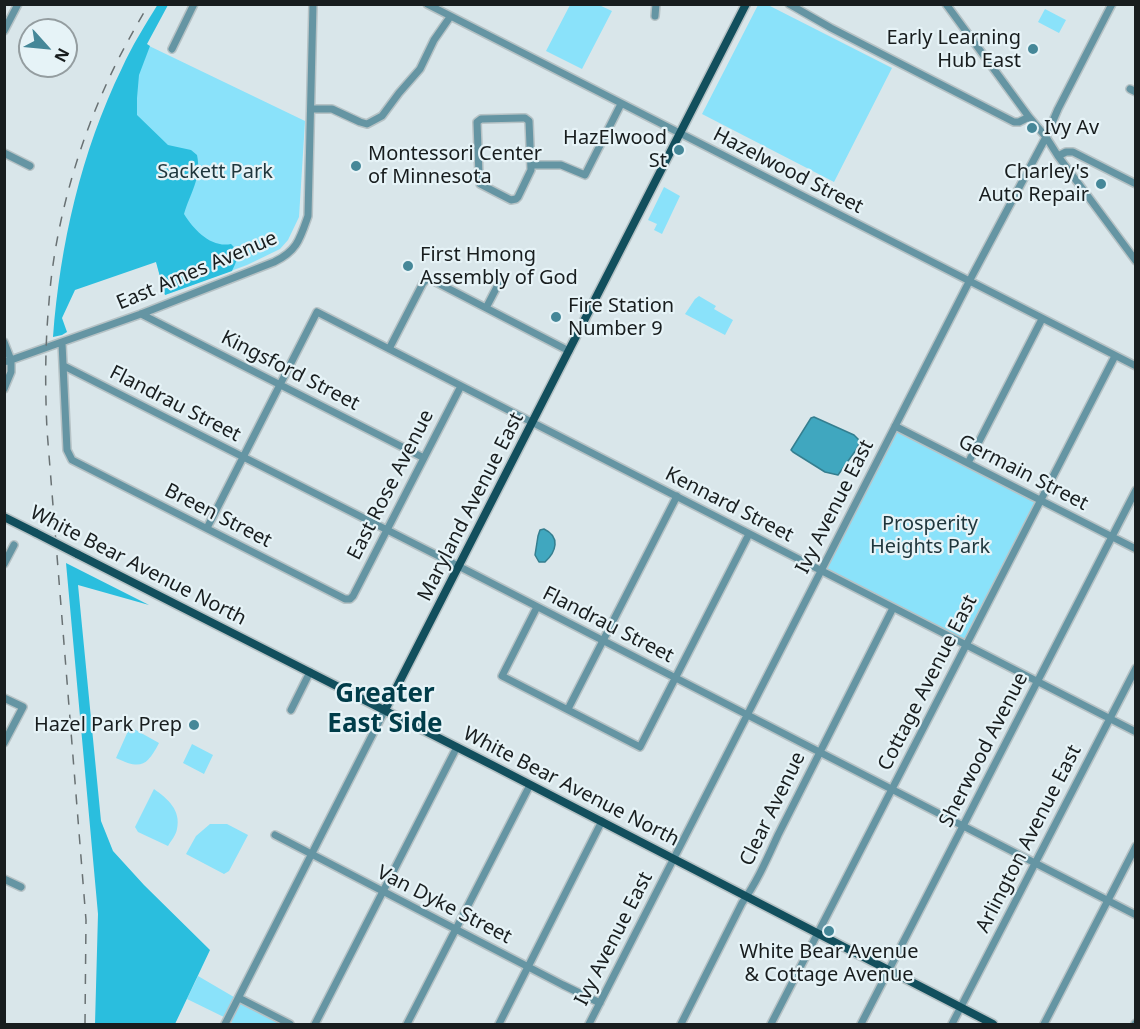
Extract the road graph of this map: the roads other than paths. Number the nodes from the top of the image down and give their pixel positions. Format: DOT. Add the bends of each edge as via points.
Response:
graph roads {
  1 [pos="18,4"];
  2 [pos="194,4"];
  3 [pos="313,4"];
  4 [pos="427,4"];
  5 [pos="656,4"];
  6 [pos="747,4"];
  7 [pos="789,4"];
  8 [pos="946,4"];
  9 [pos="1112,4"];
  10 [pos="655,16"];
  11 [pos="450,17"];
  12 [pos="4,31"];
  13 [pos="172,49"];
  14 [pos="621,104"];
  15 [pos="312,109"];
  16 [pos="1029,117"];
  17 [pos="680,134"];
  18 [pos="1046,137"];
  19 [pos="4,153"];
  20 [pos="1058,156"];
  21 [pos="531,165"];
  22 [pos="30,166"];
  23 [pos="1136,184"];
  24 [pos="1136,261"];
  25 [pos="501,279"];
  26 [pos="969,282"];
  27 [pos="486,308"];
  28 [pos="141,314"];
  29 [pos="1042,319"];
  30 [pos="4,342"];
  31 [pos="62,343"];
  32 [pos="389,349"];
  33 [pos="569,351"];
  34 [pos="1115,356"];
  35 [pos="8,361"];
  36 [pos="64,366"];
  37 [pos="1136,366"];
  38 [pos="280,385"];
  39 [pos="461,386"];
  40 [pos="4,389"];
  41 [pos="532,422"];
  42 [pos="895,426"];
  43 [pos="243,457"];
  44 [pos="424,458"];
  45 [pos="968,464"];
  46 [pos="1136,490"];
  47 [pos="677,496"];
  48 [pos="1040,500"];
  49 [pos="4,517"];
  50 [pos="207,528"];
  51 [pos="387,530"];
  52 [pos="749,534"];
  53 [pos="1112,537"];
  54 [pos="14,545"];
  55 [pos="1136,549"];
  56 [pos="4,564"];
  57 [pos="459,567"];
  58 [pos="821,571"];
  59 [pos="350,599"];
  60 [pos="537,607"];
  61 [pos="893,608"];
  62 [pos="603,641"];
  63 [pos="966,645"];
  64 [pos="1136,668"];
  65 [pos="310,672"];
  66 [pos="675,678"];
  67 [pos="1037,682"];
  68 [pos="4,698"];
  69 [pos="568,709"];
  70 [pos="291,710"];
  71 [pos="386,710"];
  72 [pos="747,715"];
  73 [pos="1110,719"];
  74 [pos="1136,732"];
  75 [pos="4,743"];
  76 [pos="457,747"];
  77 [pos="819,752"];
  78 [pos="531,785"];
  79 [pos="891,790"];
  80 [pos="602,821"];
  81 [pos="963,826"];
  82 [pos="275,835"];
  83 [pos="1136,846"];
  84 [pos="311,855"];
  85 [pos="673,859"];
  86 [pos="1035,863"];
  87 [pos="4,879"];
  88 [pos="21,887"];
  89 [pos="383,892"];
  90 [pos="747,897"];
  91 [pos="1107,901"];
  92 [pos="1136,915"];
  93 [pos="456,930"];
  94 [pos="817,934"];
  95 [pos="529,967"];
  96 [pos="889,970"];
  97 [pos="239,998"];
  98 [pos="600,1003"];
  99 [pos="961,1008"];
  100 [pos="225,1024"];
  101 [pos="290,1024"];
  102 [pos="315,1024"];
  103 [pos="407,1024"];
  104 [pos="499,1024"];
  105 [pos="589,1024"];
  106 [pos="681,1024"];
  107 [pos="771,1024"];
  108 [pos="861,1024"];
  109 [pos="952,1024"];
  110 [pos="993,1024"];
  111 [pos="1044,1024"];
  1 -- 12 [label="street"];
  2 -- 13 [label="street"];
  3 -- 15 [label="street, East Ames Avenue"];
  4 -- 11 [label="street, Hazelwood Street"];
  5 -- 10 [label="street"];
  6 -- 17 [label="main road, Maryland Avenue East"];
  7 -- 16 [label="street" via="1014,122"];
  8 -- 16 [label="street"];
  9 -- 18 [label="street, Ivy Avenue East"];
  11 -- 14 [label="street, Hazelwood Street"];
  11 -- 15 [label="street" via="420,69 382,116 367,124 332,108"];
  14 -- 17 [label="street, Hazelwood Street"];
  14 -- 21 [label="street" via="585,175 561,165"];
  15 -- 28 [label="street, East Ames Avenue" via="308,216 295,246 274,262"];
  16 -- 18 [label="street"];
  17 -- 26 [label="street, Hazelwood Street"];
  17 -- 33 [label="main road, Maryland Avenue East"];
  18 -- 20 [label="street"];
  18 -- 26 [label="street, Ivy Avenue East"];
  19 -- 22 [label="street"];
  20 -- 23 [label="street" via="1073,152"];
  20 -- 24 [label="street"];
  21 -- 21 [label="street" via="527,119 478,120 479,181 483,186 516,199 530,175"];
  25 -- 27 [label="street"];
  26 -- 29 [label="street, Hazelwood Street"];
  26 -- 42 [label="street, Ivy Avenue East"];
  27 -- 32 [label="street" via="427,279"];
  27 -- 33 [label="street"];
  28 -- 31 [label="street, East Ames Avenue"];
  28 -- 38 [label="street, Kingsford Street"];
  29 -- 34 [label="street, Hazelwood Street"];
  29 -- 45 [label="street"];
  30 -- 35 [label="street"];
  31 -- 35 [label="street, East Ames Avenue"];
  31 -- 36 [label="street"];
  32 -- 38 [label="street, Kennard Street" via="317,312"];
  32 -- 39 [label="street, Kennard Street"];
  33 -- 41 [label="main road, Maryland Avenue East"];
  34 -- 37 [label="street, Hazelwood Street"];
  34 -- 48 [label="street, Cottage Avenue East"];
  35 -- 40 [label="street" via="11,372"];
  36 -- 43 [label="street, Flandrau Street"];
  36 -- 50 [label="street, Breen Street" via="67,450 72,460"];
  38 -- 43 [label="street"];
  38 -- 44 [label="street, Kingsford Street"];
  39 -- 41 [label="street, Kennard Street"];
  39 -- 44 [label="street, East Rose Avenue"];
  41 -- 47 [label="street, Kennard Street"];
  41 -- 57 [label="main road, Maryland Avenue East"];
  42 -- 45 [label="street, Germain Street"];
  42 -- 58 [label="street, Ivy Avenue East"];
  43 -- 50 [label="street"];
  43 -- 51 [label="street, Flandrau Street"];
  44 -- 51 [label="street, East Rose Avenue"];
  45 -- 48 [label="street, Germain Street"];
  46 -- 53 [label="street, Sherwood Avenue"];
  47 -- 52 [label="street, Kennard Street"];
  47 -- 62 [label="street"];
  48 -- 53 [label="street, Germain Street"];
  48 -- 63 [label="street, Cottage Avenue East"];
  49 -- 65 [label="main road, White Bear Avenue North, bridge"];
  50 -- 59 [label="street, Breen Street"];
  51 -- 57 [label="street, Flandrau Street"];
  51 -- 59 [label="street, East Rose Avenue"];
  52 -- 58 [label="street, Kennard Street"];
  52 -- 66 [label="street"];
  53 -- 55 [label="street, Germain Street"];
  53 -- 67 [label="street, Sherwood Avenue"];
  54 -- 56 [label="street"];
  57 -- 60 [label="street, Flandrau Street"];
  57 -- 71 [label="main road, Maryland Avenue East"];
  58 -- 61 [label="street, Kennard Street"];
  58 -- 72 [label="street, Ivy Avenue East"];
  60 -- 62 [label="street, Flandrau Street"];
  60 -- 69 [label="street" via="502,676"];
  61 -- 63 [label="street, Kennard Street"];
  61 -- 77 [label="street, Clear Avenue"];
  62 -- 66 [label="street, Flandrau Street"];
  62 -- 69 [label="street"];
  63 -- 67 [label="street, Kennard Street"];
  63 -- 79 [label="street, Cottage Avenue East"];
  64 -- 73 [label="street, Arlington Avenue East"];
  65 -- 70 [label="street"];
  65 -- 71 [label="main road, White Bear Avenue North"];
  66 -- 69 [label="street" via="640,747"];
  66 -- 72 [label="street, Flandrau Street"];
  67 -- 73 [label="street, Kennard Street"];
  67 -- 81 [label="street, Sherwood Avenue"];
  68 -- 75 [label="street" via="23,707"];
  71 -- 76 [label="main road, White Bear Avenue North"];
  71 -- 84 [label="street, Maryland Avenue East"];
  72 -- 77 [label="street, Flandrau Street"];
  72 -- 85 [label="street, Ivy Avenue East"];
  73 -- 74 [label="street, Kennard Street"];
  73 -- 86 [label="street, Arlington Avenue East"];
  76 -- 78 [label="main road, White Bear Avenue North"];
  76 -- 89 [label="street"];
  77 -- 79 [label="street, Flandrau Street"];
  77 -- 90 [label="street, Clear Avenue"];
  78 -- 80 [label="main road, White Bear Avenue North"];
  78 -- 93 [label="street"];
  79 -- 81 [label="street, Flandrau Street"];
  79 -- 94 [label="street, Cottage Avenue East"];
  80 -- 85 [label="main road, White Bear Avenue North"];
  80 -- 95 [label="street"];
  81 -- 86 [label="street, Flandrau Street"];
  81 -- 96 [label="street, Sherwood Avenue"];
  82 -- 84 [label="street, Van Dyke Street"];
  83 -- 91 [label="street"];
  84 -- 89 [label="street, Van Dyke Street"];
  84 -- 97 [label="street, Maryland Avenue East"];
  85 -- 90 [label="main road, White Bear Avenue North"];
  85 -- 98 [label="street, Ivy Avenue East"];
  86 -- 91 [label="street, Flandrau Street"];
  86 -- 99 [label="street, Arlington Avenue East"];
  87 -- 88 [label="street"];
  89 -- 93 [label="street, Van Dyke Street"];
  89 -- 102 [label="street"];
  90 -- 94 [label="main road, White Bear Avenue North"];
  90 -- 106 [label="street, Clear Avenue"];
  91 -- 92 [label="street, Flandrau Street"];
  91 -- 111 [label="street"];
  93 -- 95 [label="street, Van Dyke Street"];
  93 -- 103 [label="street"];
  94 -- 96 [label="main road, White Bear Avenue North"];
  94 -- 107 [label="street, Cottage Avenue East"];
  95 -- 98 [label="street, Van Dyke Street"];
  95 -- 104 [label="street"];
  96 -- 99 [label="main road, White Bear Avenue North"];
  96 -- 108 [label="street, Sherwood Avenue"];
  97 -- 100 [label="street, Maryland Avenue East"];
  97 -- 101 [label="street"];
  98 -- 105 [label="street, Ivy Avenue East"];
  99 -- 109 [label="street, Arlington Avenue East"];
  99 -- 110 [label="main road, White Bear Avenue North"];
}
